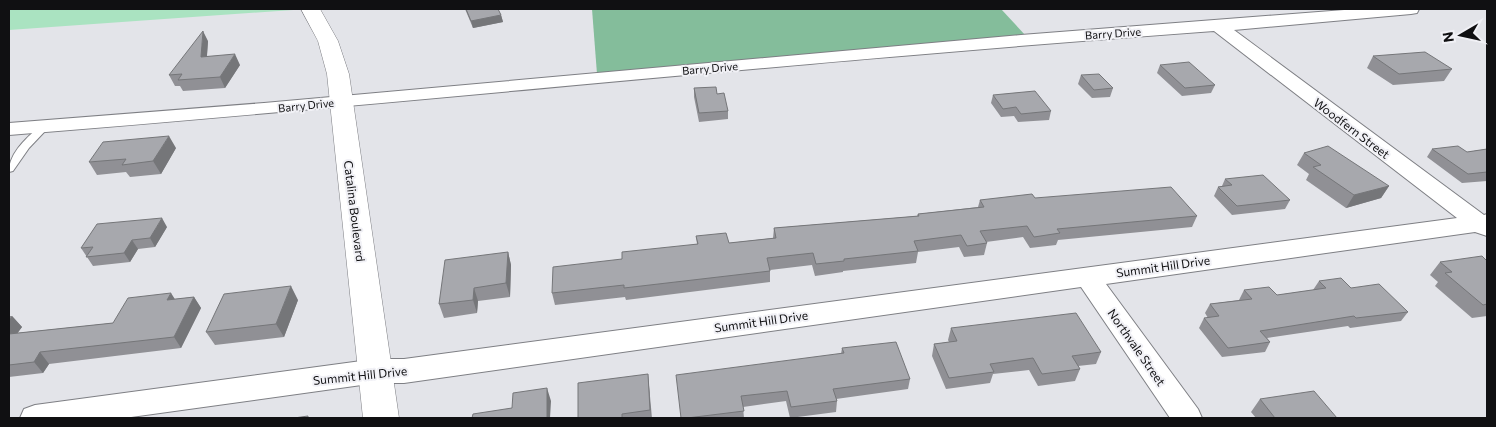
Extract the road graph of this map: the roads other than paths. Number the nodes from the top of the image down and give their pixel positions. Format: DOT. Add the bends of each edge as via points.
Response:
graph roads {
  1 [pos="311,9"];
  2 [pos="1411,9"];
  3 [pos="1218,26"];
  4 [pos="341,101"];
  5 [pos="45,126"];
  6 [pos="9,129"];
  7 [pos="9,169"];
  8 [pos="1485,225"];
  9 [pos="1087,276"];
  10 [pos="376,371"];
  11 [pos="36,418"];
  12 [pos="381,418"];
  13 [pos="1187,418"];
  1 -- 4 [label="street, Catalina Boulevard" via="328,41 338,74"];
  2 -- 3 [label="street, Barry Drive"];
  3 -- 4 [label="street, Barry Drive" via="1014,40"];
  3 -- 8 [label="street, Woodfern Street"];
  4 -- 5 [label="street, Barry Drive"];
  4 -- 10 [label="street, Catalina Boulevard"];
  5 -- 6 [label="street, Barry Drive"];
  5 -- 7 [label="lane"];
  8 -- 9 [label="street, Summit Hill Drive"];
  9 -- 10 [label="street, Summit Hill Drive" via="404,371"];
  9 -- 13 [label="street, Northvale Street"];
  10 -- 11 [label="street, Summit Hill Drive"];
  10 -- 12 [label="street, Catalina Boulevard"];
}
